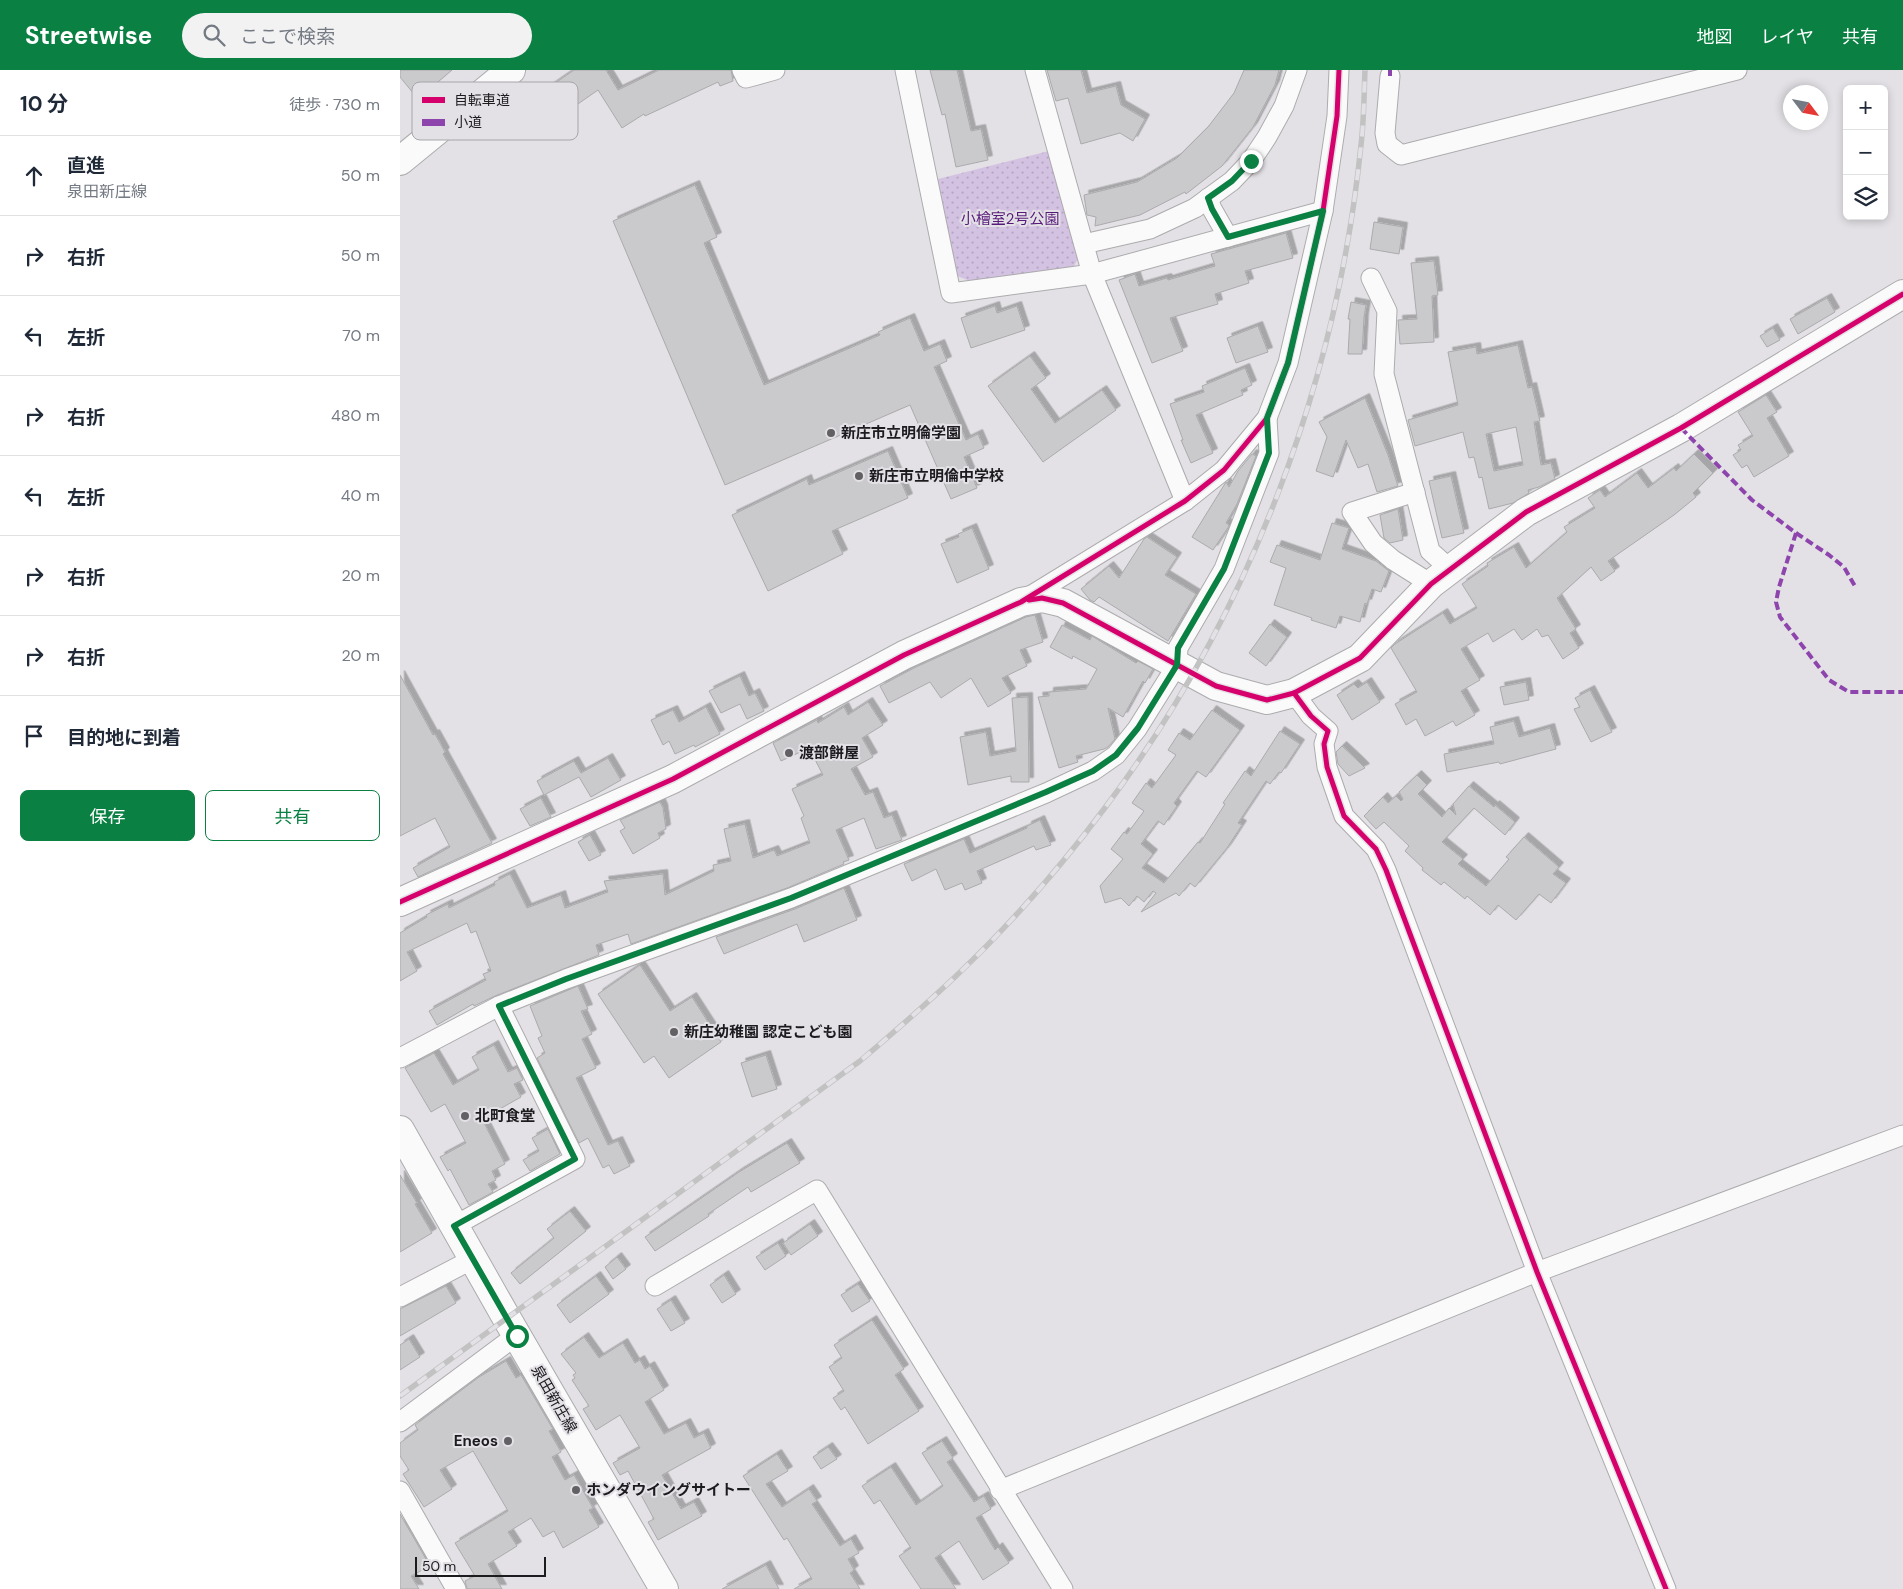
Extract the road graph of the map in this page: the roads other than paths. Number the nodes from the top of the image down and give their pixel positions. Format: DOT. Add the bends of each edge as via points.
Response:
graph roads {
  1 [pos="510,70"];
  2 [pos="742,70"];
  3 [pos="775,70"];
  4 [pos="905,70"];
  5 [pos="1035,70"];
  6 [pos="1297,70"];
  7 [pos="1339,70"];
  8 [pos="1737,70"];
  9 [pos="1390,76"];
  10 [pos="495,82"];
  11 [pos="425,140"];
  12 [pos="400,161"];
  13 [pos="1208,198"];
  14 [pos="1323,211"];
  15 [pos="1228,237"];
  16 [pos="1084,244"];
  17 [pos="1092,274"];
  18 [pos="1371,278"];
  19 [pos="1903,294"];
  20 [pos="1267,418"];
  21 [pos="1414,492"];
  22 [pos="1185,501"];
  23 [pos="1441,577"];
  24 [pos="1021,602"];
  25 [pos="1177,665"];
  26 [pos="1294,693"];
  27 [pos="400,902"];
  28 [pos="499,1006"];
  29 [pos="400,1058"];
  30 [pos="400,1130"];
  31 [pos="1903,1135"];
  32 [pos="454,1226"];
  33 [pos="473,1259"];
  34 [pos="1537,1272"];
  35 [pos="655,1286"];
  36 [pos="400,1297"];
  37 [pos="517,1336"];
  38 [pos="400,1422"];
  39 [pos="1000,1490"];
  40 [pos="400,1491"];
  41 [pos="663,1588"];
  42 [pos="456,1589"];
  43 [pos="1063,1589"];
  44 [pos="1666,1589"];
  1 -- 10 [label="street"];
  2 -- 3 [label="street" via="746,78"];
  4 -- 17 [label="street" via="951,294"];
  5 -- 16 [label="street"];
  6 -- 13 [label="street" via="1284,106 1267,138 1232,181"];
  7 -- 14 [label="street" via="1337,116"];
  8 -- 9 [label="street" via="1401,155 1387,144 1385,133"];
  11 -- 12 [label="street"];
  13 -- 15 [label="street"];
  13 -- 16 [label="street" via="1195,208 1150,229"];
  14 -- 15 [label="street"];
  14 -- 20 [label="street" via="1288,363"];
  15 -- 17 [label="street"];
  16 -- 17 [label="street"];
  17 -- 22 [label="street"];
  18 -- 21 [label="street" via="1388,311 1384,374"];
  19 -- 23 [label="street" via="1680,428 1526,512"];
  20 -- 22 [label="street" via="1224,470"];
  20 -- 25 [label="street" via="1269,453 1224,569 1178,648"];
  21 -- 23 [label="street" via="1430,551"];
  21 -- 23 [label="street" via="1352,512 1373,543 1392,560"];
  22 -- 24 [label="street"];
  23 -- 26 [label="street" via="1360,658"];
  24 -- 25 [label="street" via="1042,598 1063,604"];
  24 -- 27 [label="street" via="904,655 673,779"];
  25 -- 26 [label="street" via="1216,686 1267,700"];
  25 -- 28 [label="street" via="1138,728 1116,755 1093,771 791,898"];
  26 -- 34 [label="street" via="1311,716 1328,731 1324,744 1327,767 1344,816 1376,849 1386,870"];
  28 -- 29 [label="street"];
  28 -- 32 [label="street" via="575,1159"];
  30 -- 32 [label="street, 泉田新庄線"];
  31 -- 34 [label="street"];
  32 -- 33 [label="street, 泉田新庄線"];
  33 -- 36 [label="street"];
  33 -- 37 [label="street, 泉田新庄線"];
  34 -- 39 [label="street"];
  34 -- 44 [label="street"];
  35 -- 39 [label="street" via="817,1190"];
  37 -- 38 [label="street"];
  37 -- 41 [label="street, 泉田新庄線"];
  39 -- 43 [label="street"];
  40 -- 42 [label="street"];
}
